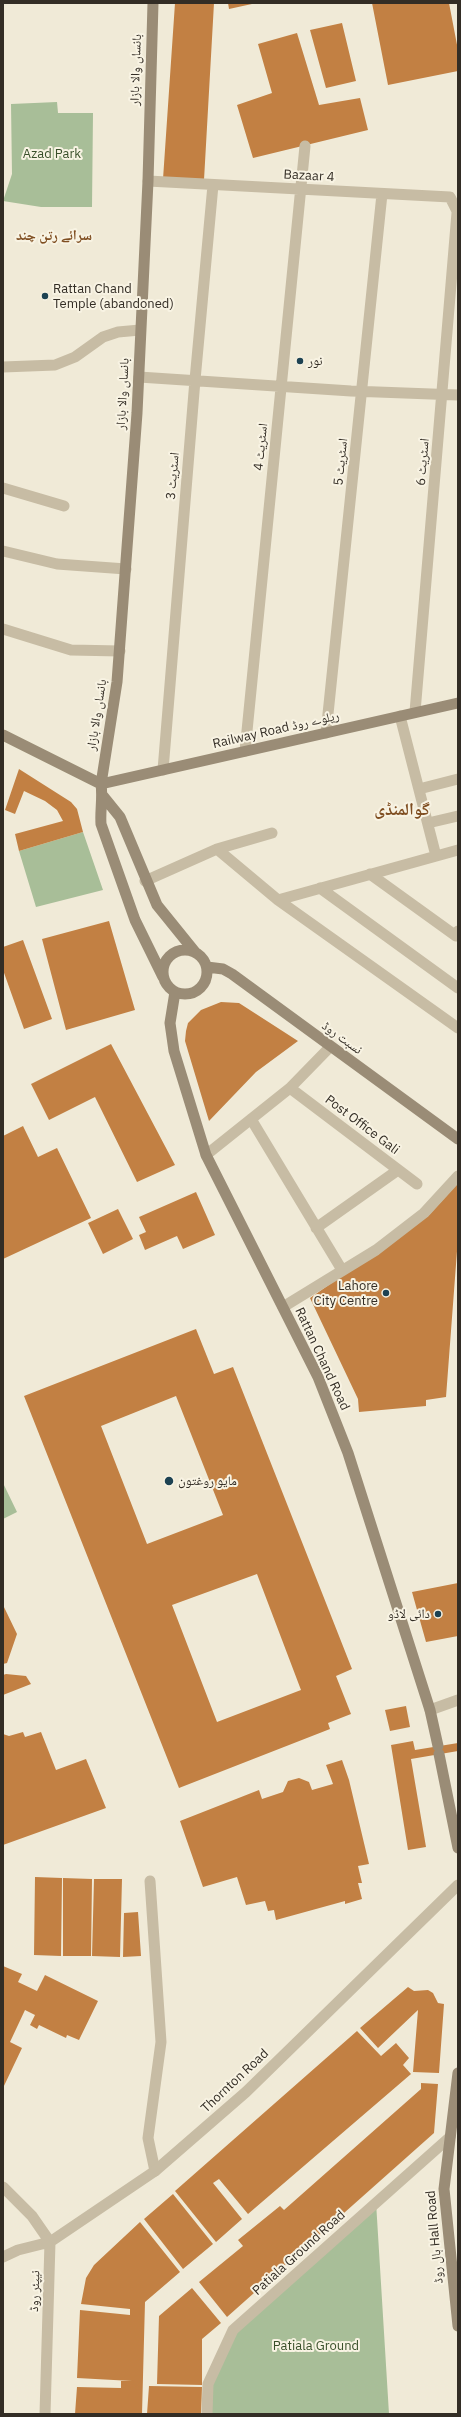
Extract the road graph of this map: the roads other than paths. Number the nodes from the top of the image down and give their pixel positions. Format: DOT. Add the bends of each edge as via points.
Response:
graph roads {
  1 [pos="153,3"];
  2 [pos="304,146"];
  3 [pos="148,181"];
  4 [pos="213,185"];
  5 [pos="300,189"];
  6 [pos="382,194"];
  7 [pos="454,195"];
  8 [pos="457,213"];
  9 [pos="140,330"];
  10 [pos="3,367"];
  11 [pos="139,376"];
  12 [pos="195,380"];
  13 [pos="281,386"];
  14 [pos="363,391"];
  15 [pos="443,394"];
  16 [pos="458,395"];
  17 [pos="3,488"];
  18 [pos="64,506"];
  19 [pos="3,551"];
  20 [pos="126,570"];
  21 [pos="3,629"];
  22 [pos="120,651"];
  23 [pos="458,703"];
  24 [pos="415,712"];
  25 [pos="400,716"];
  26 [pos="326,733"];
  27 [pos="3,735"];
  28 [pos="245,751"];
  29 [pos="163,770"];
  30 [pos="458,779"];
  31 [pos="100,784"];
  32 [pos="419,789"];
  33 [pos="103,796"];
  34 [pos="458,816"];
  35 [pos="428,823"];
  36 [pos="272,833"];
  37 [pos="217,849"];
  38 [pos="458,850"];
  39 [pos="436,856"];
  40 [pos="370,874"];
  41 [pos="146,880"];
  42 [pos="320,888"];
  43 [pos="278,900"];
  44 [pos="458,931"];
  45 [pos="195,952"];
  46 [pos="207,967"];
  47 [pos="163,976"];
  48 [pos="458,988"];
  49 [pos="175,992"];
  50 [pos="457,1024"];
  51 [pos="330,1047"];
  52 [pos="290,1088"];
  53 [pos="251,1119"];
  54 [pos="458,1140"];
  55 [pos="206,1155"];
  56 [pos="398,1170"];
  57 [pos="458,1176"];
  58 [pos="417,1184"];
  59 [pos="316,1228"];
  60 [pos="342,1270"];
  61 [pos="283,1307"];
  62 [pos="458,1700"];
  63 [pos="430,1710"];
  64 [pos="458,1848"];
  65 [pos="150,1881"];
  66 [pos="458,1885"];
  67 [pos="458,2073"];
  68 [pos="450,2137"];
  69 [pos="155,2171"];
  70 [pos="3,2187"];
  71 [pos="50,2242"];
  72 [pos="3,2257"];
  73 [pos="458,2326"];
  74 [pos="45,2414"];
  75 [pos="207,2414"];
  1 -- 3 [label="main road, بانساں والا بازار"];
  2 -- 5 [label="street, اسٹریٹ 4"];
  3 -- 4 [label="street, Bazaar 4"];
  3 -- 9 [label="main road, بانساں والا بازار"];
  4 -- 5 [label="street, Bazaar 4"];
  4 -- 12 [label="street, اسٹریٹ 3"];
  5 -- 6 [label="street, Bazaar 4"];
  5 -- 13 [label="street, اسٹریٹ 4"];
  6 -- 7 [label="street, Bazaar 4"];
  6 -- 14 [label="street, اسٹریٹ 5"];
  7 -- 8 [label="street, Bazaar 4"];
  8 -- 15 [label="street, اسٹریٹ 6"];
  9 -- 10 [label="street" via="118,332 103,337 75,357 55,365"];
  9 -- 11 [label="main road, بانساں والا بازار"];
  11 -- 12 [label="street"];
  11 -- 20 [label="main road, بانساں والا بازار"];
  12 -- 13 [label="street"];
  12 -- 29 [label="street, اسٹریٹ 3"];
  13 -- 14 [label="street"];
  13 -- 28 [label="street, اسٹریٹ 4"];
  14 -- 15 [label="street"];
  14 -- 26 [label="street, اسٹریٹ 5"];
  15 -- 16 [label="street"];
  15 -- 24 [label="street, اسٹریٹ 6"];
  17 -- 18 [label="street"];
  19 -- 20 [label="street" via="57,564"];
  20 -- 22 [label="main road, بانساں والا بازار"];
  21 -- 22 [label="street" via="71,650"];
  22 -- 31 [label="main road, بانساں والا بازار"];
  23 -- 24 [label="main road, Railway Road ریلوے روڈ"];
  24 -- 25 [label="main road, Railway Road ریلوے روڈ"];
  25 -- 26 [label="main road, Railway Road ریلوے روڈ"];
  25 -- 32 [label="street"];
  26 -- 28 [label="main road, Railway Road ریلوے روڈ"];
  27 -- 31 [label="main road"];
  28 -- 29 [label="main road, Railway Road ریلوے روڈ"];
  29 -- 31 [label="main road, Railway Road ریلوے روڈ"];
  30 -- 32 [label="street"];
  31 -- 33 [label="main road"];
  32 -- 35 [label="street"];
  33 -- 41 [label="main road" via="120,817"];
  33 -- 47 [label="main road" via="101,824 135,920"];
  34 -- 35 [label="street"];
  35 -- 39 [label="street"];
  36 -- 37 [label="street"];
  37 -- 41 [label="street"];
  37 -- 43 [label="street"];
  38 -- 39 [label="street"];
  39 -- 40 [label="street"];
  40 -- 42 [label="street"];
  40 -- 44 [label="street" via="456,936"];
  41 -- 45 [label="main road" via="168,921"];
  42 -- 43 [label="street"];
  42 -- 48 [label="street"];
  43 -- 50 [label="street"];
  45 -- 46 [label="main road"];
  45 -- 47 [label="main road" via="181,950 169,957 163,969"];
  46 -- 49 [label="main road" via="206,980 199,990 187,994"];
  46 -- 51 [label="main road, نسبت روڈ" via="223,969 232,974"];
  47 -- 49 [label="main road" via="169,988"];
  49 -- 55 [label="main road, Rattan Chand Road" via="170,1023 174,1051"];
  51 -- 52 [label="street"];
  51 -- 54 [label="main road, نسبت روڈ"];
  52 -- 53 [label="street"];
  52 -- 56 [label="street, Post Office Gali"];
  53 -- 55 [label="street"];
  53 -- 59 [label="street"];
  55 -- 61 [label="main road, Rattan Chand Road"];
  56 -- 58 [label="street, Post Office Gali"];
  56 -- 59 [label="street"];
  57 -- 60 [label="street" via="424,1213 376,1250"];
  59 -- 60 [label="street"];
  60 -- 61 [label="street"];
  61 -- 63 [label="main road, Rattan Chand Road" via="318,1377 348,1453"];
  62 -- 63 [label="street"];
  63 -- 64 [label="main road, Rattan Chand Road"];
  65 -- 69 [label="street" via="160,2042 148,2138"];
  66 -- 69 [label="street, Thornton Road" via="246,2092"];
  67 -- 68 [label="main road, ہال روڈ Hall Road"];
  68 -- 73 [label="main road, ہال روڈ Hall Road" via="444,2188"];
  68 -- 75 [label="street, Patiala Ground Road" via="232,2330 208,2384"];
  69 -- 71 [label="street, Thornton Road"];
  70 -- 71 [label="street" via="32,2216"];
  71 -- 72 [label="street, Thornton Road" via="18,2250"];
  71 -- 74 [label="street, نیپئر روڈ"];
}
